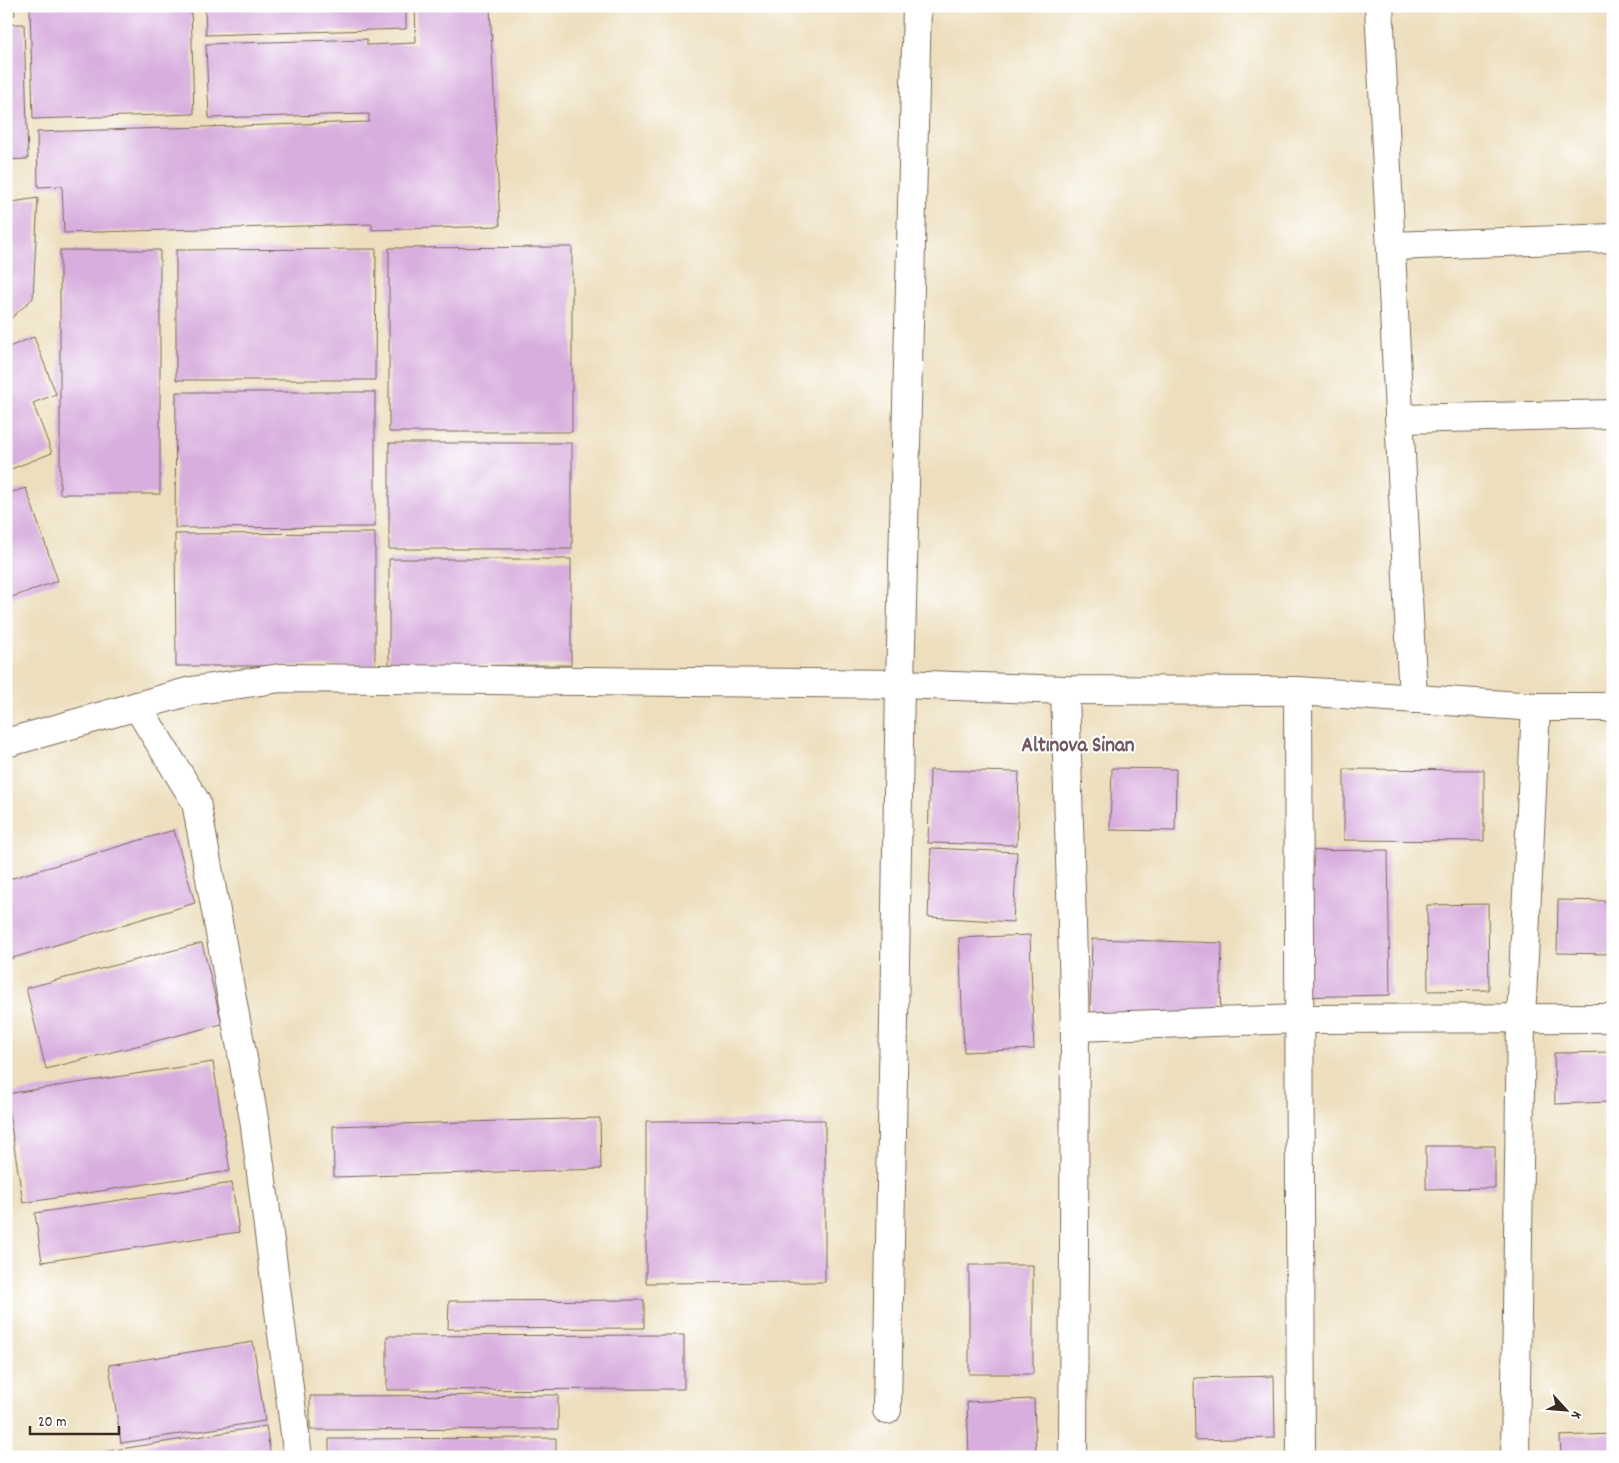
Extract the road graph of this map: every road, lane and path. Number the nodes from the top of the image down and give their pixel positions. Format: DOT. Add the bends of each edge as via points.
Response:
graph roads {
  1 [pos="918,6"];
  2 [pos="1379,6"];
  3 [pos="1613,238"];
  4 [pos="1391,246"];
  5 [pos="1613,414"];
  6 [pos="1400,419"];
  7 [pos="900,684"];
  8 [pos="1064,690"];
  9 [pos="1298,690"];
  10 [pos="1413,699"];
  11 [pos="137,706"];
  12 [pos="1613,707"];
  13 [pos="1536,708"];
  14 [pos="6,744"];
  15 [pos="1613,1018"];
  16 [pos="1300,1019"];
  17 [pos="1521,1019"];
  18 [pos="1075,1027"];
  19 [pos="888,1410"];
  20 [pos="298,1457"];
  21 [pos="1073,1457"];
  22 [pos="1301,1457"];
  23 [pos="1515,1457"];
  1 -- 7 [label="street"];
  2 -- 4 [label="street"];
  3 -- 4 [label="street"];
  4 -- 6 [label="street"];
  5 -- 6 [label="street"];
  6 -- 10 [label="street"];
  7 -- 8 [label="street"];
  7 -- 11 [label="street" via="281,678 191,690"];
  7 -- 19 [label="street"];
  8 -- 9 [label="street"];
  8 -- 18 [label="street"];
  9 -- 10 [label="street"];
  9 -- 16 [label="street"];
  10 -- 13 [label="street"];
  11 -- 14 [label="street"];
  11 -- 20 [label="street" via="196,802 254,1119"];
  12 -- 13 [label="street"];
  13 -- 17 [label="street"];
  15 -- 17 [label="street"];
  16 -- 17 [label="street"];
  16 -- 18 [label="street"];
  16 -- 22 [label="street"];
  17 -- 23 [label="street"];
  18 -- 21 [label="street"];
}
